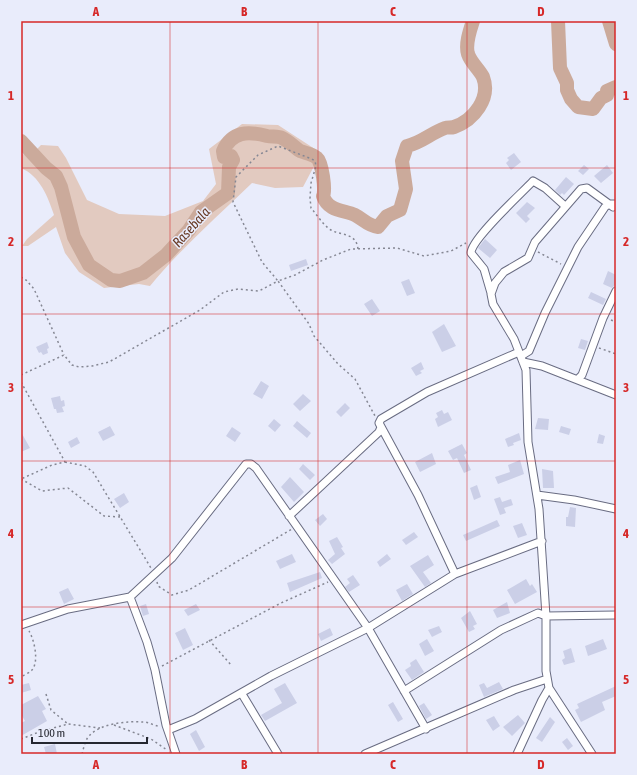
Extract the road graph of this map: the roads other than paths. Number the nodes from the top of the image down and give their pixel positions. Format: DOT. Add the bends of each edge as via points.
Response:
graph roads {
  1 [pos="612,204"];
  2 [pos="565,206"];
  3 [pos="616,209"];
  4 [pos="616,291"];
  5 [pos="491,294"];
  6 [pos="521,357"];
  7 [pos="578,379"];
  8 [pos="616,396"];
  9 [pos="380,425"];
  10 [pos="536,495"];
  11 [pos="616,509"];
  12 [pos="289,516"];
  13 [pos="542,542"];
  14 [pos="455,574"];
  15 [pos="130,597"];
  16 [pos="616,615"];
  17 [pos="546,616"];
  18 [pos="22,625"];
  19 [pos="368,628"];
  20 [pos="547,679"];
  21 [pos="549,688"];
  22 [pos="404,691"];
  23 [pos="242,694"];
  24 [pos="167,727"];
  25 [pos="426,729"];
  26 [pos="173,753"];
  27 [pos="278,754"];
  28 [pos="365,754"];
  29 [pos="518,754"];
  30 [pos="592,754"];
  1 -- 2 [label="street" via="593,191 583,188"];
  1 -- 3 [label="street"];
  1 -- 6 [label="street" via="582,241 545,313 529,351"];
  2 -- 5 [label="street" via="535,242 532,252 522,262 504,272 495,283"];
  2 -- 5 [label="street" via="554,194 533,181 473,244 471,253 484,268"];
  4 -- 7 [label="street" via="582,375"];
  5 -- 6 [label="street" via="493,304 514,339"];
  6 -- 7 [label="street"];
  6 -- 9 [label="street" via="427,392 381,419"];
  6 -- 10 [label="street" via="526,370 528,442"];
  7 -- 8 [label="street"];
  9 -- 12 [label="street" via="379,432"];
  9 -- 14 [label="street" via="418,495"];
  10 -- 11 [label="street"];
  10 -- 13 [label="street"];
  12 -- 15 [label="street" via="256,468 246,464 186,541 155,575"];
  12 -- 19 [label="street"];
  13 -- 14 [label="street"];
  13 -- 17 [label="street"];
  14 -- 19 [label="street"];
  15 -- 18 [label="street" via="68,609"];
  15 -- 24 [label="street" via="155,670"];
  16 -- 17 [label="street"];
  17 -- 20 [label="street"];
  17 -- 22 [label="street" via="538,613 514,623"];
  19 -- 22 [label="street"];
  19 -- 23 [label="street" via="271,676"];
  20 -- 21 [label="street"];
  20 -- 25 [label="street" via="514,690"];
  21 -- 29 [label="street"];
  21 -- 30 [label="street"];
  22 -- 25 [label="street"];
  23 -- 24 [label="street" via="194,719"];
  23 -- 27 [label="street"];
  24 -- 26 [label="street"];
  25 -- 28 [label="street"];
}
